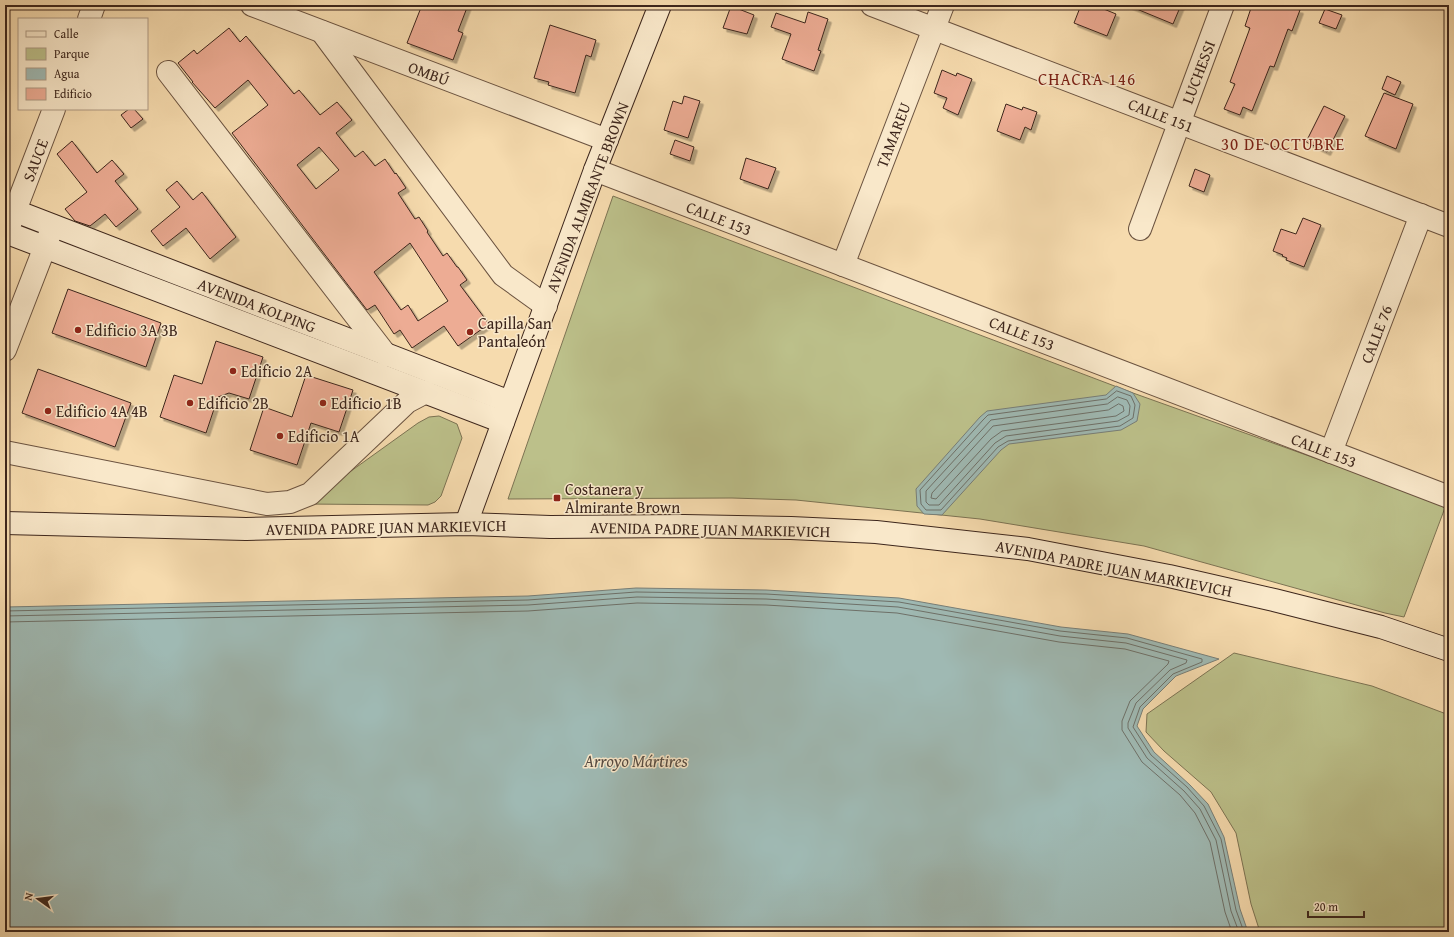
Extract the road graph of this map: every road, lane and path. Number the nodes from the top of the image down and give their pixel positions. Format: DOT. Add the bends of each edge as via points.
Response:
graph roads {
  1 [pos="94,5"];
  2 [pos="252,5"];
  3 [pos="660,5"];
  4 [pos="872,5"];
  5 [pos="943,5"];
  6 [pos="1223,5"];
  7 [pos="89,18"];
  8 [pos="934,28"];
  9 [pos="322,32"];
  10 [pos="168,72"];
  11 [pos="54,110"];
  12 [pos="1179,122"];
  13 [pos="607,140"];
  14 [pos="595,170"];
  15 [pos="10,209"];
  16 [pos="1421,215"];
  17 [pos="53,226"];
  18 [pos="1449,226"];
  19 [pos="1140,230"];
  20 [pos="6,233"];
  21 [pos="45,248"];
  22 [pos="843,265"];
  23 [pos="546,306"];
  24 [pos="5,350"];
  25 [pos="386,355"];
  26 [pos="426,392"];
  27 [pos="506,412"];
  28 [pos="5,452"];
  29 [pos="1331,452"];
  30 [pos="1449,497"];
  31 [pos="5,523"];
  32 [pos="466,524"];
  33 [pos="1449,650"];
  1 -- 7 [label="street"];
  2 -- 9 [label="street, OMBÚ"];
  3 -- 13 [label="street, AVENIDA ALMIRANTE BROWN"];
  4 -- 8 [label="street, CALLE 151"];
  5 -- 8 [label="street, TAMAREU"];
  6 -- 12 [label="street, LUCHESSI"];
  8 -- 12 [label="street, CALLE 151"];
  8 -- 22 [label="street, TAMAREU"];
  9 -- 13 [label="street, OMBÚ"];
  9 -- 23 [label="street" via="504,275"];
  10 -- 25 [label="street"];
  11 -- 15 [label="street, SAUCE"];
  12 -- 16 [label="street, CALLE 151"];
  12 -- 19 [label="street, LUCHESSI"];
  13 -- 14 [label="street, AVENIDA ALMIRANTE BROWN"];
  14 -- 22 [label="street, CALLE 153"];
  14 -- 23 [label="street, AVENIDA ALMIRANTE BROWN"];
  15 -- 17 [label="street, AVENIDA KOLPING"];
  15 -- 20 [label="street, SAUCE"];
  16 -- 18 [label="street, CALLE 151"];
  16 -- 29 [label="street, CALLE 76"];
  17 -- 21 [label="street"];
  17 -- 25 [label="street, AVENIDA KOLPING"];
  20 -- 21 [label="street, AVENIDA KOLPING"];
  21 -- 24 [label="street"];
  21 -- 26 [label="street, AVENIDA KOLPING"];
  22 -- 29 [label="street, CALLE 153"];
  23 -- 27 [label="street, AVENIDA ALMIRANTE BROWN"];
  25 -- 27 [label="street, AVENIDA KOLPING"];
  26 -- 27 [label="street, AVENIDA KOLPING"];
  26 -- 28 [label="street" via="407,402 310,494 290,502 267,504"];
  27 -- 32 [label="street, AVENIDA ALMIRANTE BROWN"];
  29 -- 30 [label="street, CALLE 153"];
  31 -- 32 [label="street, AVENIDA PADRE JUAN MARKIEVICH" via="246,529"];
  32 -- 33 [label="street, AVENIDA PADRE JUAN MARKIEVICH" via="791,528 876,532 1028,549 1169,576 1274,600 1381,627"];
}
